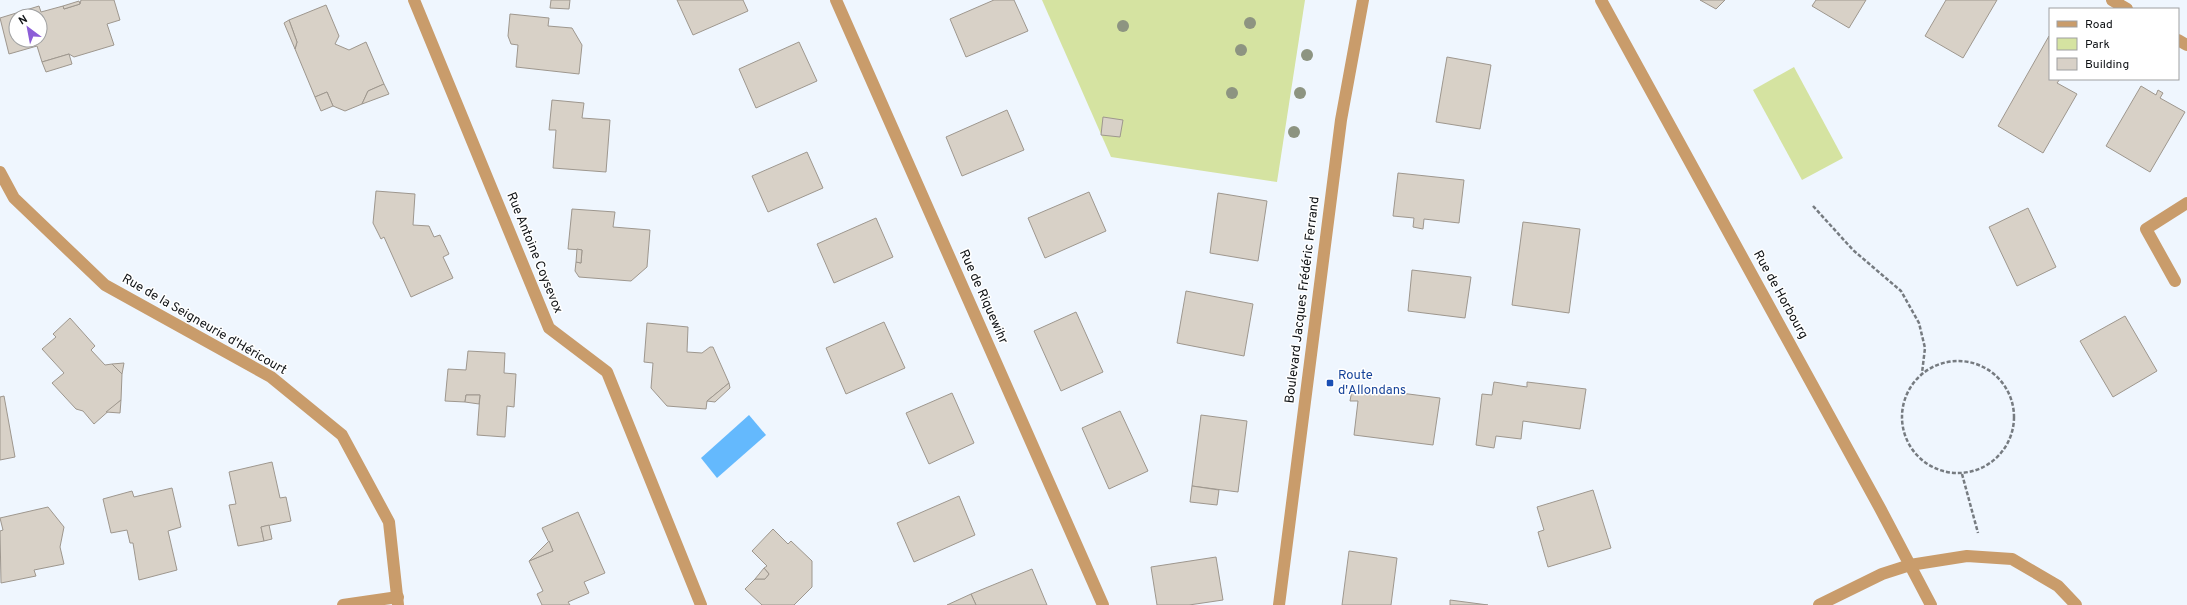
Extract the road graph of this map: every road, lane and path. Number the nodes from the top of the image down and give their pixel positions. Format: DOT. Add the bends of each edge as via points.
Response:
graph roads {
  1 [pos="414,0"];
  2 [pos="836,0"];
  3 [pos="1363,0"];
  4 [pos="1601,0"];
  5 [pos="2112,0"];
  6 [pos="2124,8"];
  7 [pos="0,172"];
  8 [pos="2187,203"];
  9 [pos="1813,206"];
  10 [pos="2175,281"];
  11 [pos="1922,374"];
  12 [pos="1962,474"];
  13 [pos="1977,526"];
  14 [pos="1910,565"];
  15 [pos="398,601"];
  16 [pos="342,605"];
  17 [pos="701,605"];
  18 [pos="1103,605"];
  19 [pos="1279,605"];
  20 [pos="1819,605"];
  21 [pos="1931,605"];
  22 [pos="2076,605"];
  1 -- 17 [label="street, Rue Antoine Coysevox" via="550,328 607,372"];
  2 -- 18 [label="street, Rue de Riquewihr"];
  3 -- 19 [label="street, Boulevard Jacques Frédéric Ferrand" via="1341,120"];
  4 -- 14 [label="street, Rue de Horbourg"];
  5 -- 6 [label="street"];
  7 -- 15 [label="street, Rue de la Seigneurie d'Héricourt" via="14,198 105,285 271,377 342,435 389,522"];
  8 -- 10 [label="street" via="2146,228"];
  9 -- 11 [label="path" via="1853,250 1901,291 1919,323 1924,348"];
  11 -- 12 [label="path" via="1910,387 1904,404 1902,421 1906,438 1915,454 1928,466 1944,472"];
  11 -- 12 [label="path" via="1938,365 1955,361 1974,363 1992,372 2005,385 2013,404 2014,423 2009,442 1998,458 1982,469"];
  12 -- 13 [label="path"];
  14 -- 20 [label="street" via="1882,574"];
  14 -- 21 [label="street, Rue de Horbourg"];
  14 -- 22 [label="street" via="1967,556 2012,559 2058,586"];
  15 -- 16 [label="street"];
}
